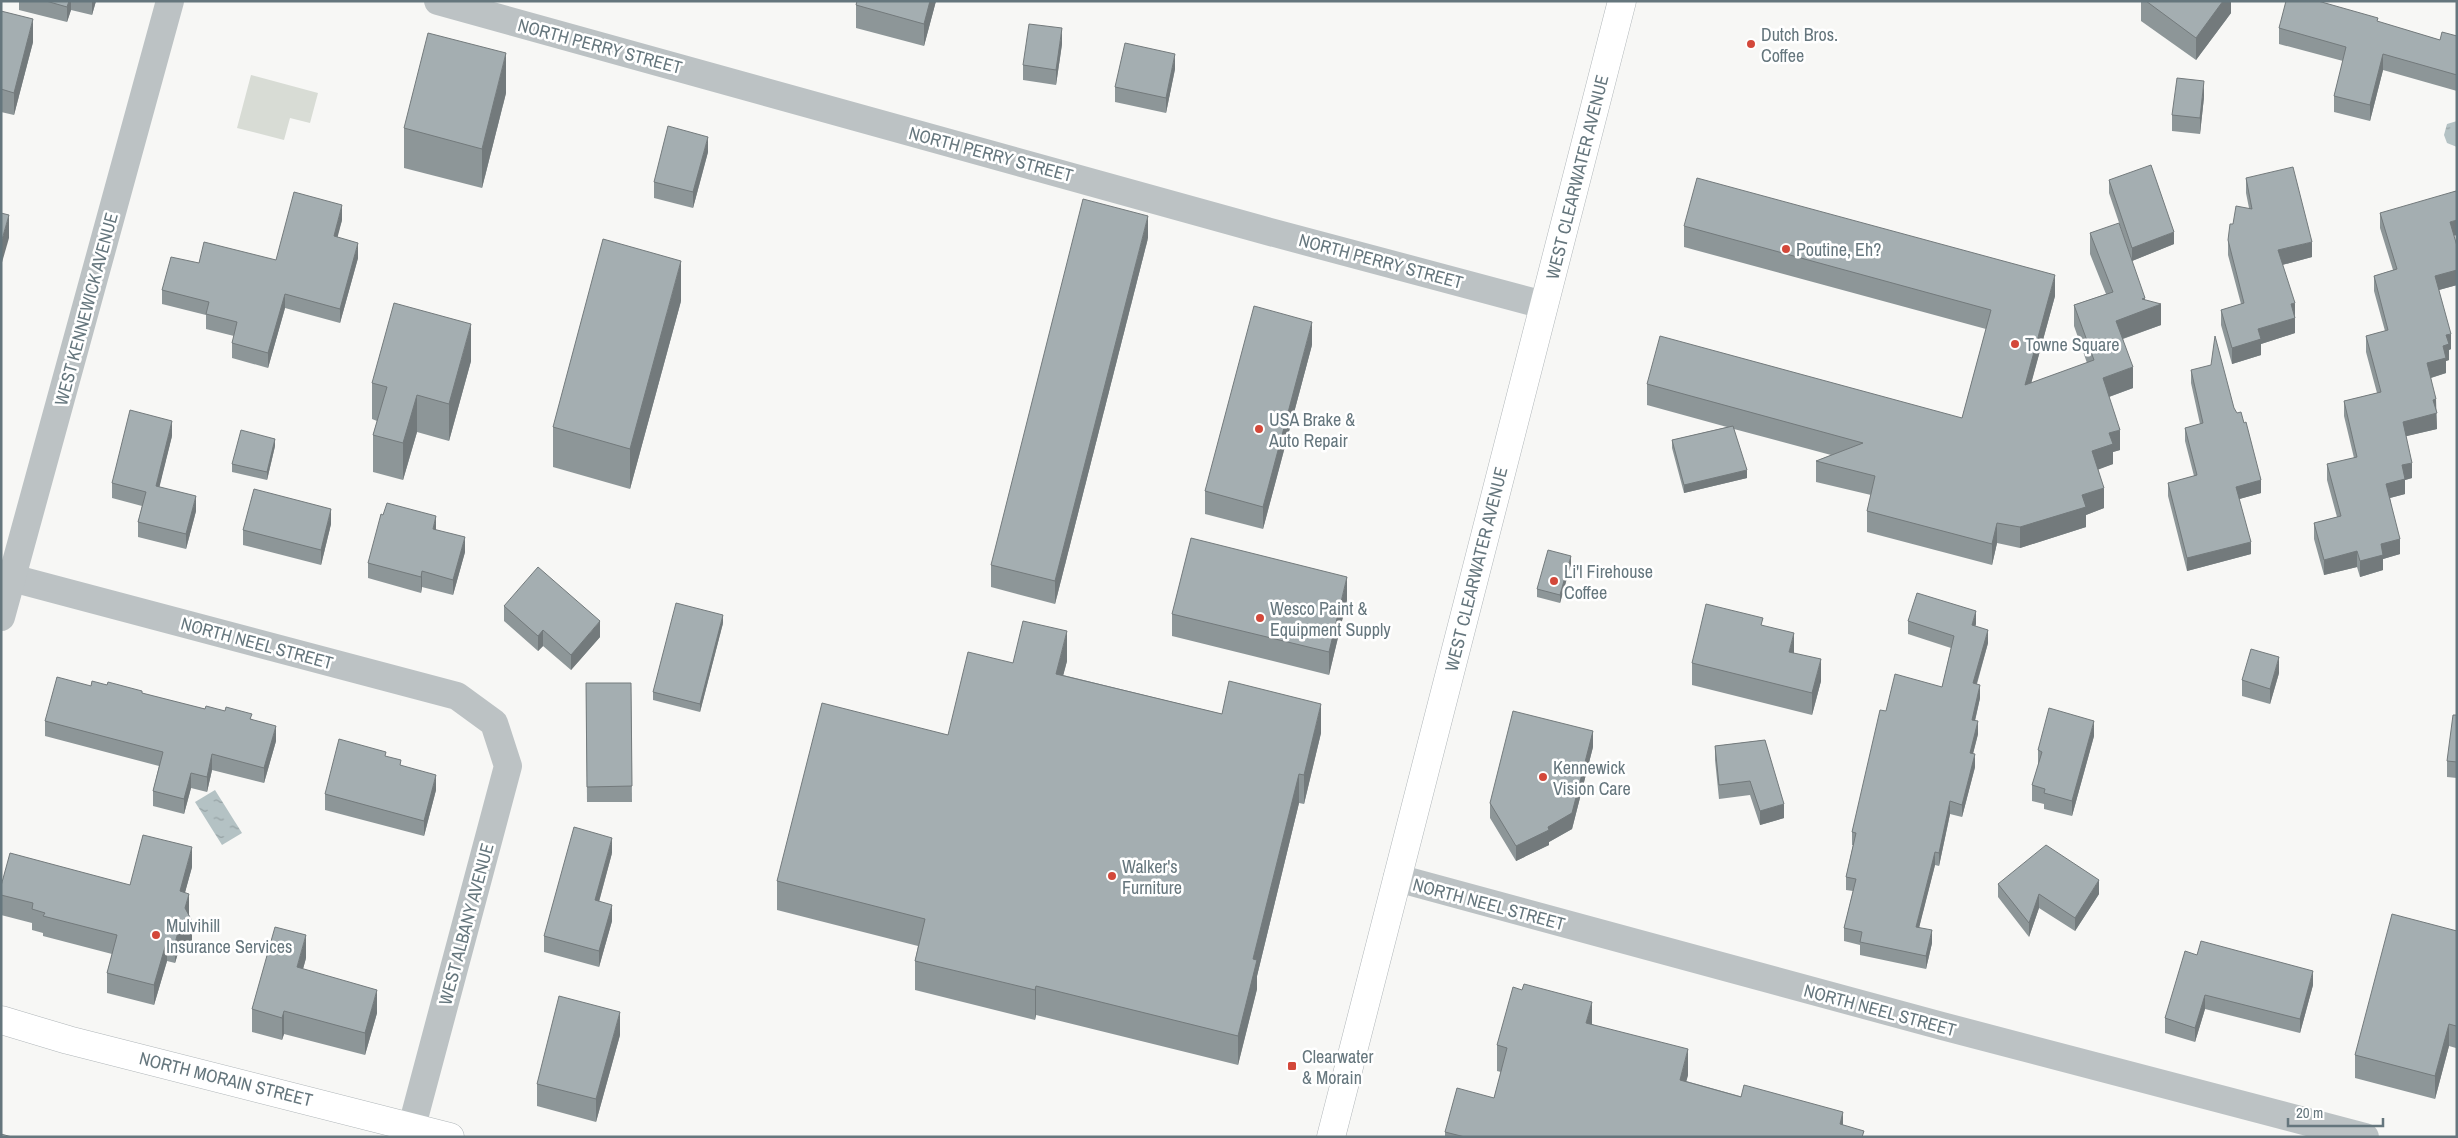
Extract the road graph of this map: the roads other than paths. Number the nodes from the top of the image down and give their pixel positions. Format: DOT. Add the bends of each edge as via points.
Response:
graph roads {
  1 [pos="170,1"];
  2 [pos="438,1"];
  3 [pos="1622,1"];
  4 [pos="1544,305"];
  5 [pos="12,578"];
  6 [pos="1,617"];
  7 [pos="494,724"];
  8 [pos="1397,878"];
  9 [pos="1,1020"];
  10 [pos="412,1126"];
  11 [pos="450,1137"];
  12 [pos="1331,1137"];
  13 [pos="2365,1137"];
  1 -- 5 [label="street, WEST KENNEWICK AVENUE"];
  2 -- 4 [label="street, NORTH PERRY STREET"];
  3 -- 4 [label="main road, WEST CLEARWATER AVENUE"];
  4 -- 8 [label="main road, WEST CLEARWATER AVENUE"];
  5 -- 6 [label="street, WEST KENNEWICK AVENUE"];
  5 -- 7 [label="street, NORTH NEEL STREET" via="457,696"];
  7 -- 10 [label="street, WEST ALBANY AVENUE" via="508,766"];
  8 -- 12 [label="main road, WEST CLEARWATER AVENUE"];
  8 -- 13 [label="street, NORTH NEEL STREET" via="1951,1029"];
  9 -- 10 [label="main road, NORTH MORAIN STREET"];
  10 -- 11 [label="main road, NORTH MORAIN STREET"];
}
